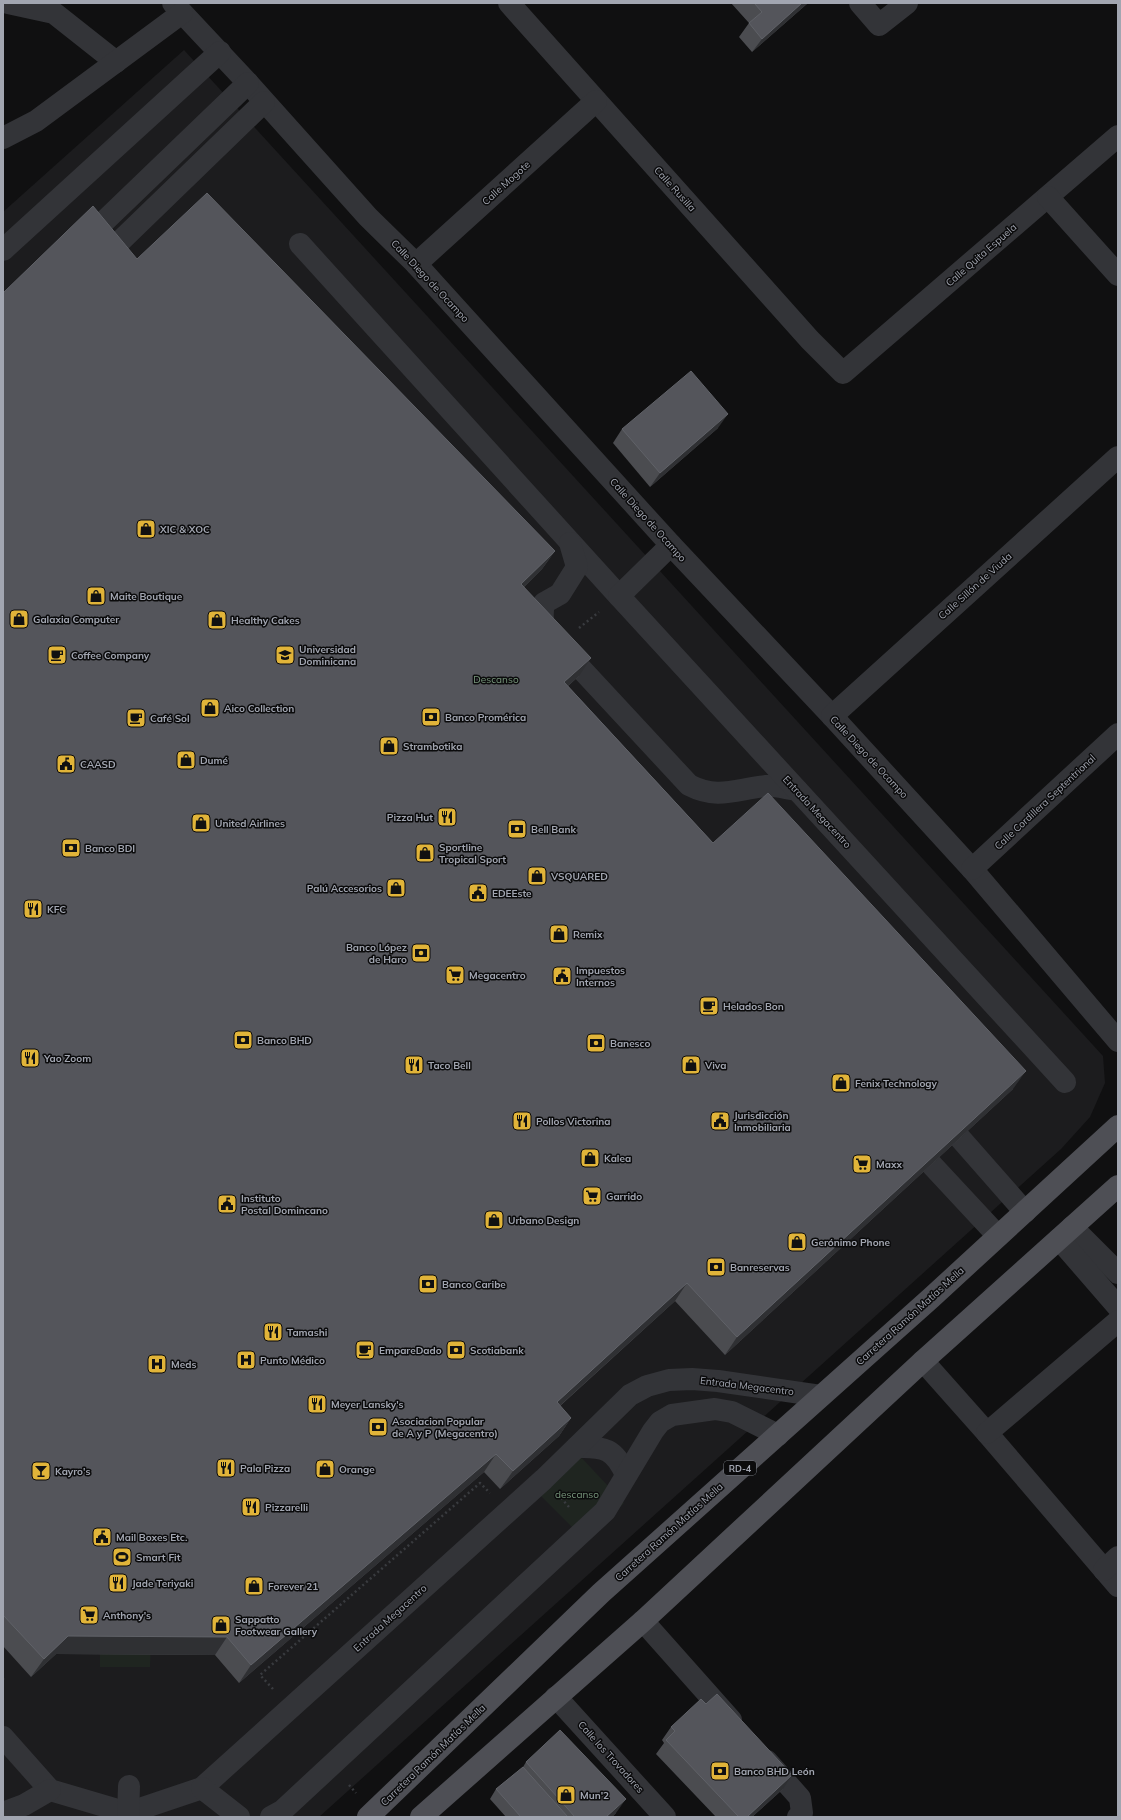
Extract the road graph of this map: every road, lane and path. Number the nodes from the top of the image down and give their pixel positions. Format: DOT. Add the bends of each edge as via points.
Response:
graph roads {
  1 [pos="8,3"];
  2 [pos="509,3"];
  3 [pos="860,3"];
  4 [pos="907,3"];
  5 [pos="178,8"];
  6 [pos="220,52"];
  7 [pos="116,62"];
  8 [pos="248,83"];
  9 [pos="596,101"];
  10 [pos="264,102"];
  11 [pos="1118,136"];
  12 [pos="3,138"];
  13 [pos="1048,197"];
  14 [pos="90,236"];
  15 [pos="300,244"];
  16 [pos="3,250"];
  17 [pos="106,255"];
  18 [pos="416,264"];
  19 [pos="1118,275"];
  20 [pos="843,373"];
  21 [pos="1118,457"];
  22 [pos="569,542"];
  23 [pos="671,545"];
  24 [pos="619,596"];
  25 [pos="559,645"];
  26 [pos="832,716"];
  27 [pos="1118,734"];
  28 [pos="797,790"];
  29 [pos="972,869"];
  30 [pos="1118,1041"];
  31 [pos="1065,1082"];
  32 [pos="1118,1126"];
  33 [pos="960,1138"];
  34 [pos="932,1164"];
  35 [pos="1118,1186"];
  36 [pos="1024,1212"];
  37 [pos="1065,1233"];
  38 [pos="998,1236"];
  39 [pos="1118,1274"];
  40 [pos="1118,1307"];
  41 [pos="1118,1321"];
  42 [pos="923,1362"];
  43 [pos="821,1396"];
  44 [pos="987,1433"];
  45 [pos="778,1435"];
  46 [pos="577,1447"];
  47 [pos="626,1475"];
  48 [pos="496,1495"];
  49 [pos="1111,1563"];
  50 [pos="1118,1586"];
  51 [pos="643,1621"];
  52 [pos="274,1690"];
  53 [pos="556,1697"];
  54 [pos="3,1737"];
  55 [pos="331,1765"];
  56 [pos="129,1786"];
  57 [pos="202,1788"];
  58 [pos="50,1790"];
  59 [pos="3,1813"];
  60 [pos="128,1815"];
  61 [pos="371,1815"];
  62 [pos="239,1817"];
  63 [pos="271,1817"];
  64 [pos="421,1817"];
  65 [pos="665,1817"];
  66 [pos="798,1817"];
  1 -- 7 [label="street" via="54,13"];
  2 -- 9 [label="street, Calle Rusilla"];
  3 -- 4 [label="street" via="879,25"];
  5 -- 6 [label="street, Calle Diego de Ocampo"];
  5 -- 7 [label="street"];
  6 -- 8 [label="street, Calle Diego de Ocampo"];
  6 -- 16 [label="street"];
  7 -- 12 [label="street" via="36,121"];
  8 -- 10 [label="street, Calle Diego de Ocampo"];
  8 -- 14 [label="street"];
  9 -- 18 [label="street, Calle Mogote"];
  9 -- 20 [label="street, Calle Rusilla"];
  10 -- 17 [label="street"];
  10 -- 18 [label="street, Calle Diego de Ocampo" via="368,217"];
  11 -- 13 [label="street, Calle Quita Espuela"];
  13 -- 19 [label="street"];
  13 -- 20 [label="street, Calle Quita Espuela"];
  15 -- 22 [label="street, Entrada Megacentro"];
  18 -- 23 [label="street, Calle Diego de Ocampo"];
  21 -- 26 [label="street, Calle Sillón de Viuda"];
  22 -- 24 [label="street, Entrada Megacentro"];
  22 -- 25 [label="street" via="577,567 560,594 544,603 543,611 542,622"];
  23 -- 24 [label="street"];
  23 -- 26 [label="street, Calle Diego de Ocampo"];
  24 -- 25 [label="path"];
  24 -- 28 [label="street, Entrada Megacentro"];
  25 -- 28 [label="street" via="689,785 702,792 720,794 768,786"];
  26 -- 29 [label="street, Calle Diego de Ocampo"];
  27 -- 29 [label="street, Calle Cordillera Septentrional"];
  28 -- 31 [label="street, Entrada Megacentro"];
  29 -- 30 [label="street, Calle Diego de Ocampo"];
  32 -- 36 [label="main road, Carretera Ramón Matías Mella / RD-4"];
  33 -- 36 [label="street"];
  34 -- 38 [label="street"];
  35 -- 37 [label="main road"];
  36 -- 38 [label="main road, Carretera Ramón Matías Mella / RD-4"];
  37 -- 39 [label="street"];
  37 -- 40 [label="street"];
  37 -- 42 [label="main road"];
  38 -- 43 [label="main road, Carretera Ramón Matías Mella / RD-4"];
  41 -- 44 [label="street"];
  42 -- 44 [label="street"];
  42 -- 51 [label="main road"];
  43 -- 45 [label="main road, Carretera Ramón Matías Mella / RD-4"];
  43 -- 46 [label="street, Entrada Megacentro" via="718,1381 669,1380 647,1386 630,1395"];
  44 -- 49 [label="street"];
  45 -- 47 [label="street" via="732,1412 715,1409 672,1415 660,1422 653,1431"];
  45 -- 61 [label="main road, Carretera Ramón Matías Mella / RD-4" via="601,1593"];
  46 -- 47 [label="street" via="607,1449 620,1463"];
  46 -- 57 [label="street, Entrada Megacentro"];
  47 -- 55 [label="street" via="605,1511 592,1524"];
  48 -- 52 [label="path" via="491,1494 480,1483 260,1675"];
  49 -- 50 [label="street"];
  51 -- 53 [label="main road"];
  51 -- 66 [label="street" via="800,1798 802,1813"];
  53 -- 64 [label="main road"];
  53 -- 65 [label="street, Calle los Trovadores"];
  54 -- 58 [label="street"];
  55 -- 61 [label="path"];
  55 -- 63 [label="street"];
  56 -- 60 [label="street"];
  57 -- 60 [label="street, Entrada Megacentro"];
  57 -- 62 [label="street"];
  58 -- 59 [label="street" via="24,1805"];
  58 -- 60 [label="street"];
}
